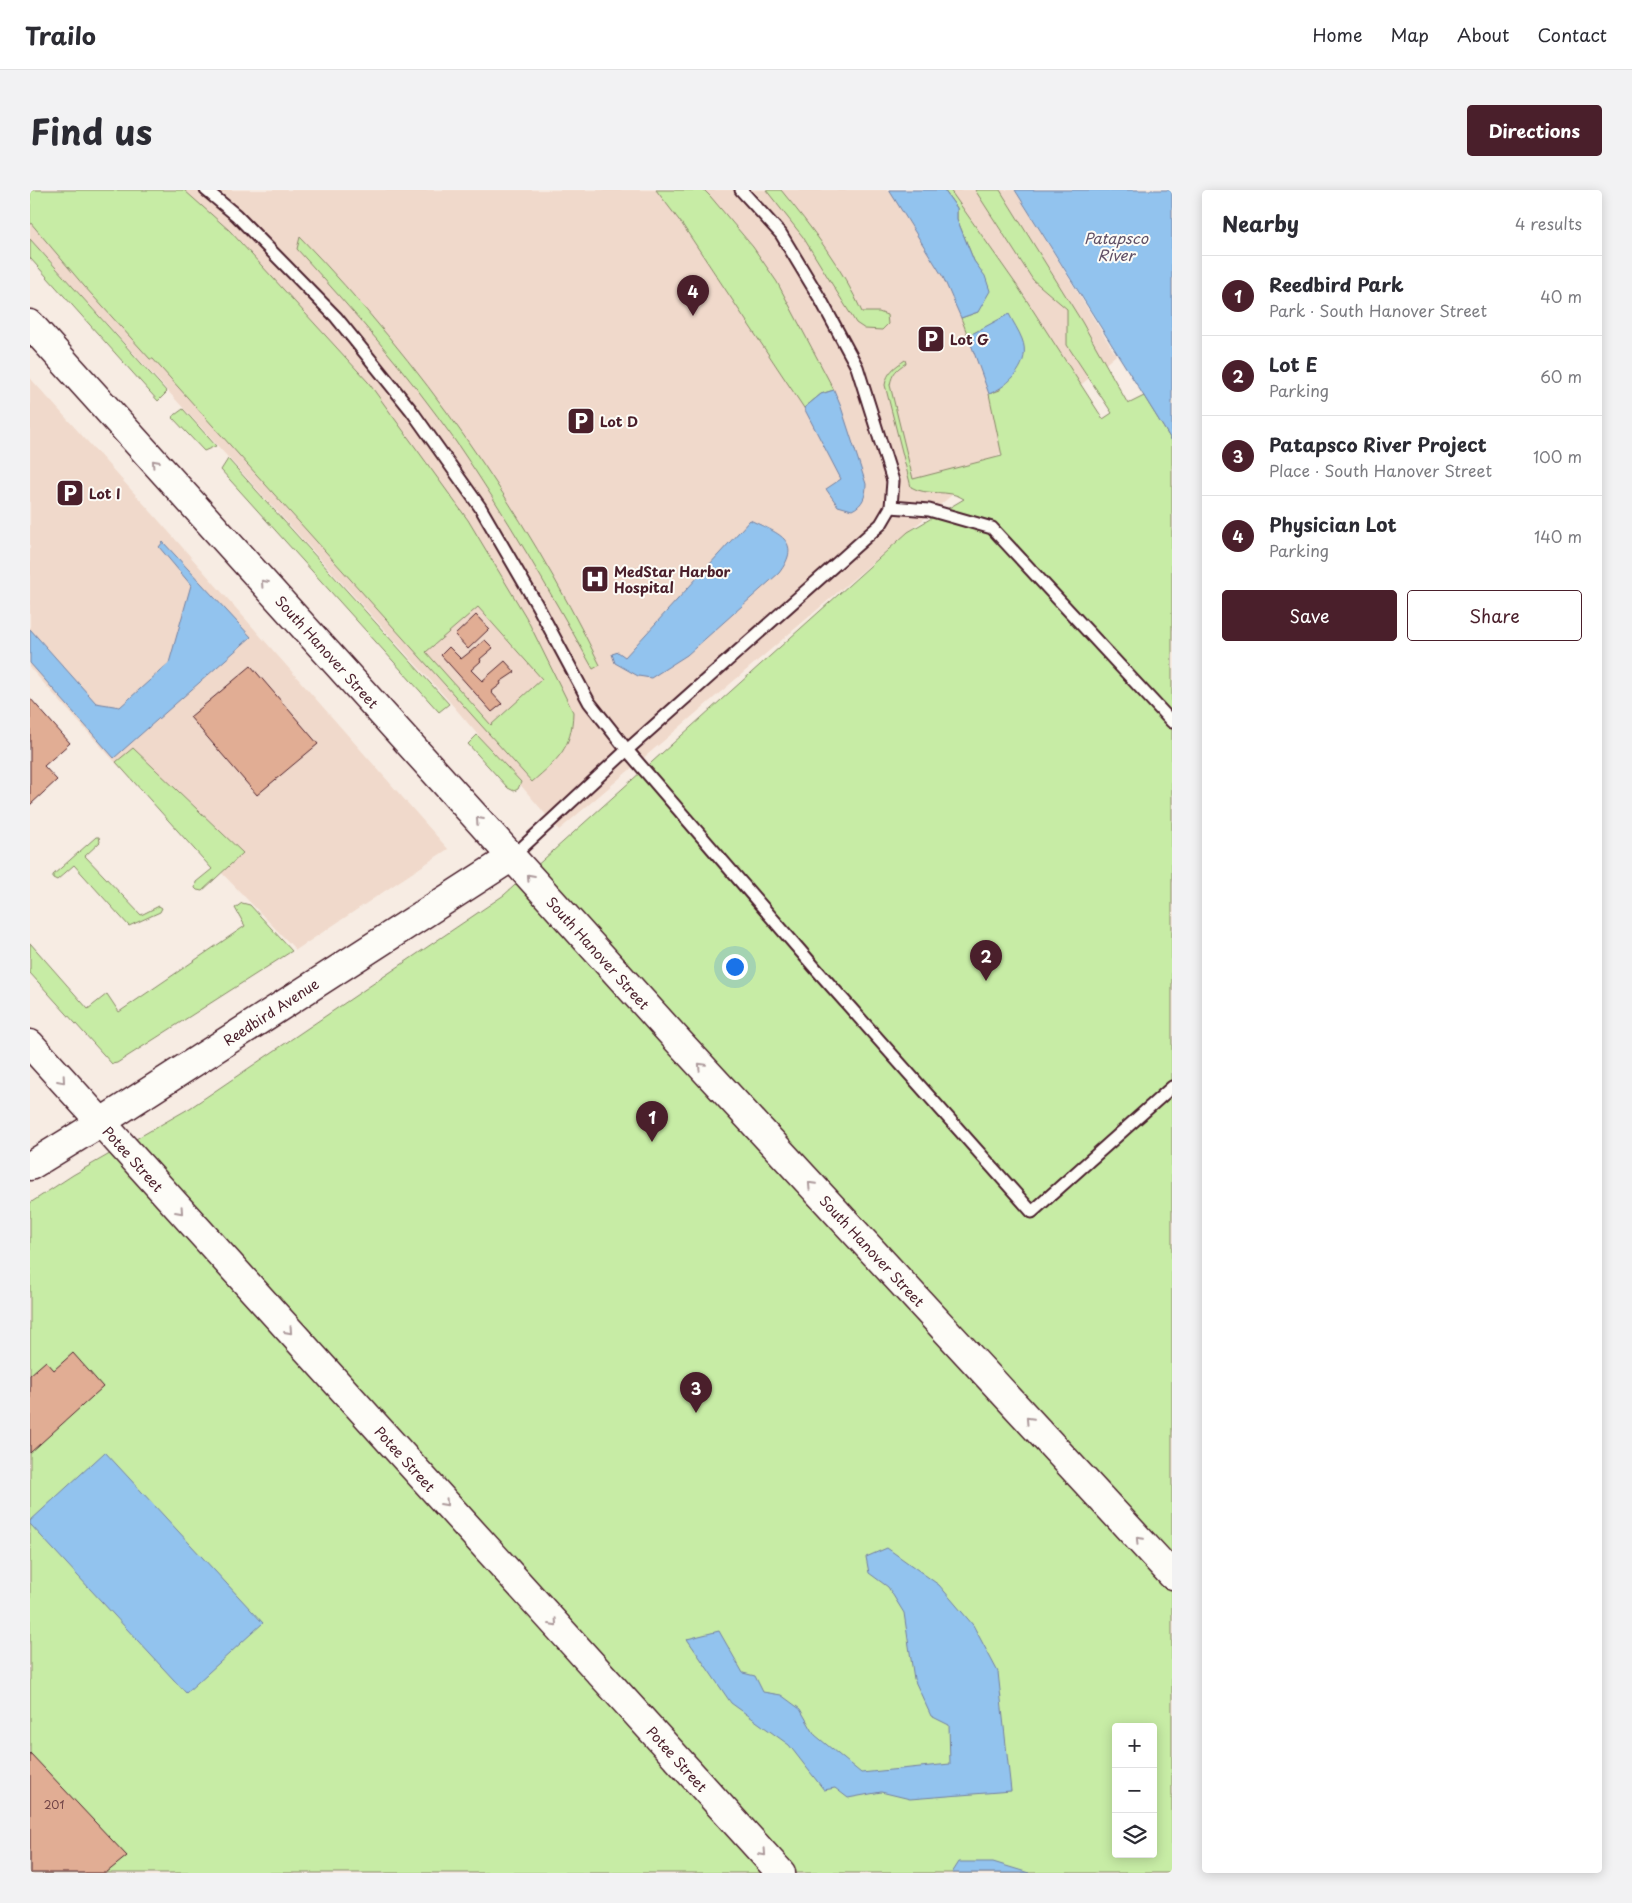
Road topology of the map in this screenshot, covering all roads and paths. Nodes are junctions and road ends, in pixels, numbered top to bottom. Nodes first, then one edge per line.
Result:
1 (206, 190) edge
2 (741, 190) edge
3 (30, 324) edge
4 (891, 507) junction
5 (1172, 722) edge
6 (627, 750) junction
7 (512, 857) junction
8 (30, 1044) edge
9 (1172, 1087) edge
10 (100, 1123) junction
11 (30, 1166) edge
12 (1172, 1575) edge
13 (781, 1873) edge

1 - 6 lane
2 - 4 lane
7 -> 3 main road, South Hanover Street
4 - 5 lane
4 - 6 lane
6 - 7 lane
6 - 9 lane
7 - 10 main road, Reedbird Avenue
12 -> 7 main road, South Hanover Street
8 -> 10 main road, Potee Street
10 - 11 main road, Reedbird Avenue
10 -> 13 main road, Potee Street

